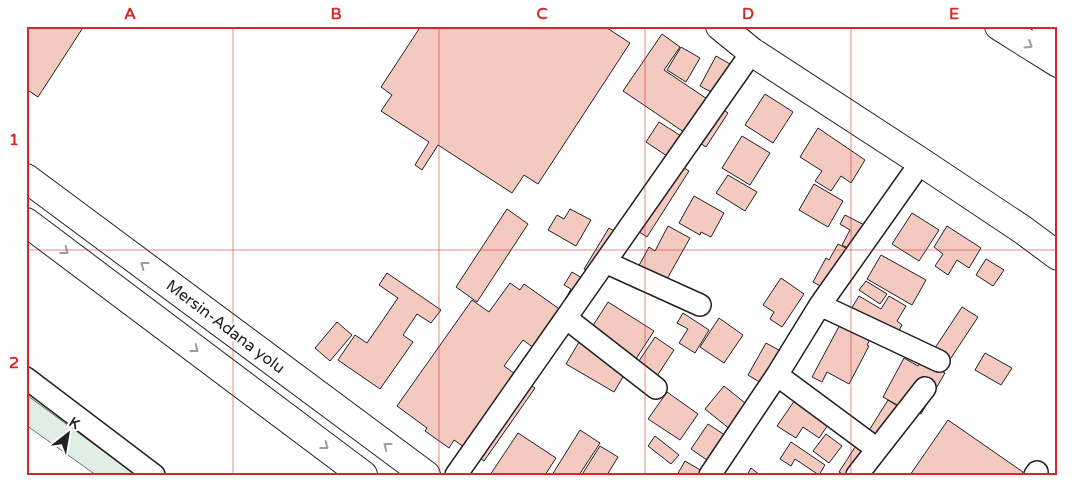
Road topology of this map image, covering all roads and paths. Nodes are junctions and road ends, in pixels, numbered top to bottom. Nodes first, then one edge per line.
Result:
1 (720, 26) edge
2 (999, 26) edge
3 (1046, 26) edge
4 (1058, 33) edge
5 (752, 52) junction
6 (1058, 63) edge
7 (921, 162) junction
8 (26, 178) edge
9 (26, 222) edge
10 (1058, 256) edge
11 (605, 262) junction
12 (700, 304) dead end
13 (820, 305) junction
14 (566, 318) junction
15 (939, 362) dead end
16 (777, 376) junction
17 (26, 378) edge
18 (656, 388) dead end
19 (924, 388) dead end
20 (877, 449) junction
21 (154, 475) edge
22 (363, 475) edge
23 (426, 475) edge
24 (456, 475) edge
25 (710, 475) edge
26 (857, 475) edge

1 - 5 main road
2 -> 6 main road
3 - 4 main road
5 - 7 main road
5 - 11 street
7 - 10 main road
7 - 13 street
23 -> 8 main road, Mersin-Adana yolu
9 -> 22 main road
11 - 12 street
11 - 14 street
13 - 15 street
13 - 16 street
14 - 18 street
14 - 24 street
16 - 20 street
16 - 25 street
17 - 21 street
19 - 20 street
20 - 26 street

